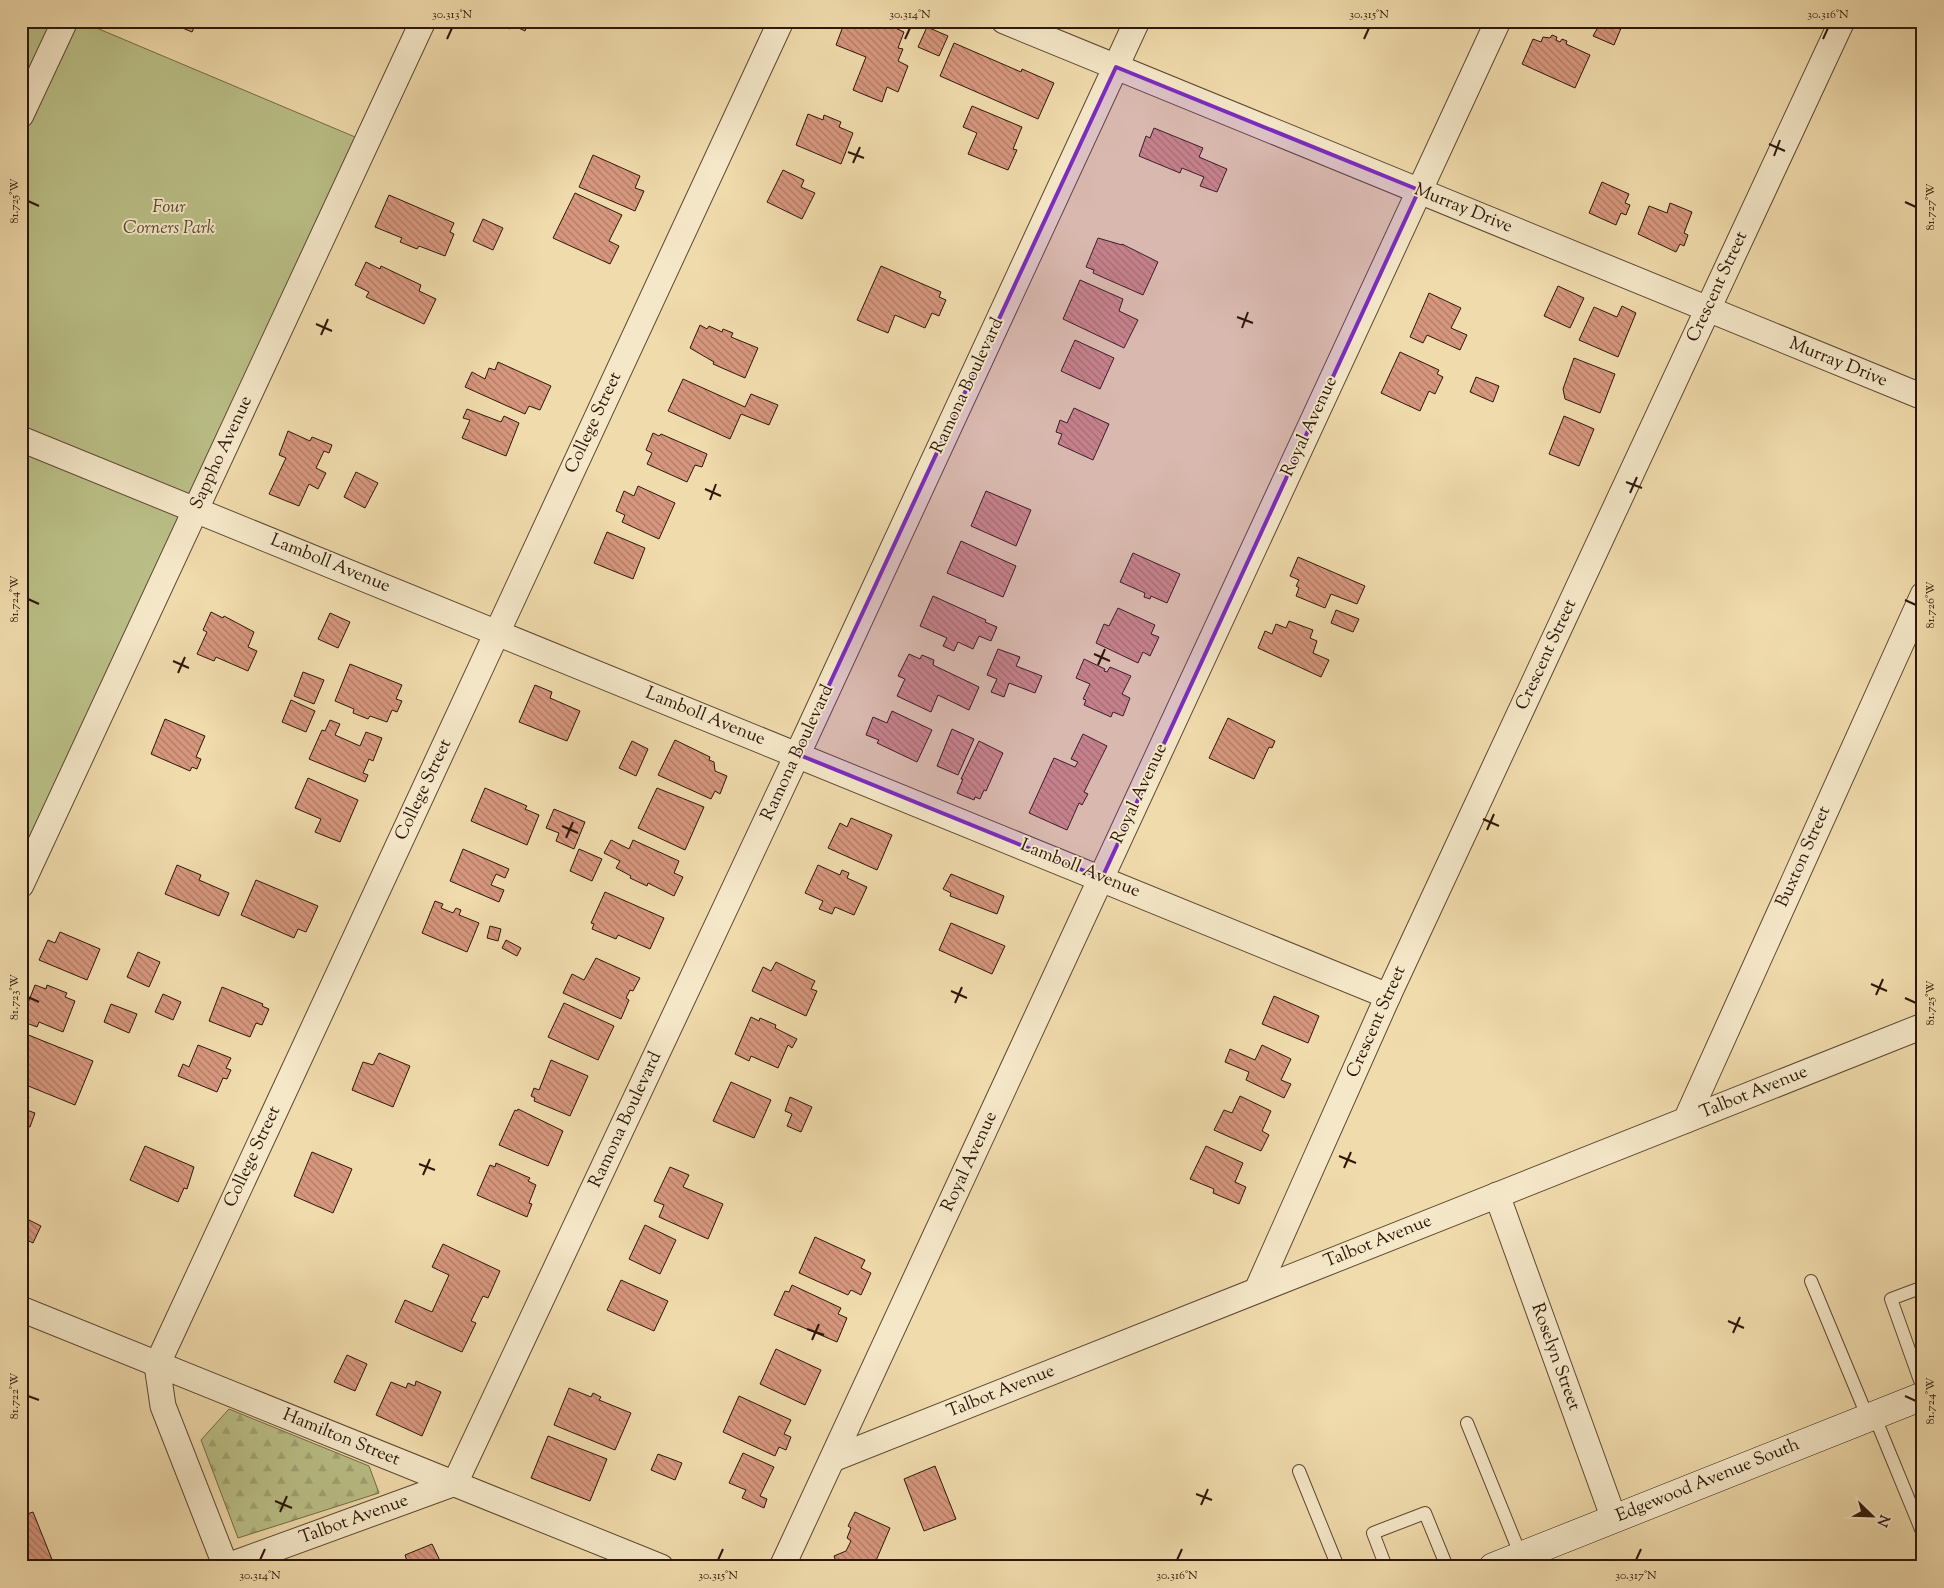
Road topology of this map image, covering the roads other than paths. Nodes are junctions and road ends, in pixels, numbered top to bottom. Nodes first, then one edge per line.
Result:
1 (64, 21) edge
2 (423, 21) edge
3 (781, 21) edge
4 (1004, 21) edge
5 (1137, 21) edge
6 (1498, 21) edge
7 (1842, 21) edge
8 (1116, 67) junction
9 (21, 115) edge
10 (1419, 190) junction
11 (1708, 310) junction
12 (1923, 397) edge
13 (21, 439) edge
14 (195, 510) junction
15 (1923, 595) edge
16 (497, 632) junction
17 (797, 754) junction
18 (1102, 878) junction
19 (21, 885) edge
20 (1388, 996) junction
21 (1923, 1026) edge
22 (1686, 1120) junction
23 (1496, 1196) junction
24 (1811, 1281) dead end
25 (1923, 1287) edge
26 (1257, 1290) junction
27 (21, 1309) edge
28 (157, 1365) junction
29 (1923, 1388) edge
30 (1923, 1396) edge
31 (1871, 1416) junction
32 (1467, 1423) dead end
33 (833, 1459) junction
34 (1300, 1470) dead end
35 (454, 1483) junction
36 (1614, 1519) junction
37 (1923, 1534) edge
38 (1521, 1556) junction
39 (225, 1567) edge
40 (661, 1567) edge
41 (782, 1567) edge
42 (1338, 1567) edge
43 (1386, 1567) edge
44 (1447, 1567) edge
45 (1493, 1567) edge

1 - 9 street
2 - 14 street, Sappho Avenue
3 - 16 street, College Street
4 - 8 street, Murray Drive
5 - 8 street, Ramona Boulevard
6 - 10 street, Royal Avenue
7 - 11 street, Crescent Street
8 - 10 street, Murray Drive
8 - 17 street, Ramona Boulevard
10 - 11 street, Murray Drive
10 - 18 street, Royal Avenue
11 - 12 street, Murray Drive
11 - 20 street, Crescent Street
13 - 14 street, Lamboll Avenue
14 - 16 street, Lamboll Avenue
14 - 19 street, Sappho Avenue
15 - 22 street, Buxton Street
16 - 17 street, Lamboll Avenue
16 - 28 street, College Street
17 - 18 street, Lamboll Avenue
17 - 35 street, Ramona Boulevard
18 - 20 street, Lamboll Avenue
18 - 33 street, Royal Avenue
20 - 26 street, Crescent Street
21 - 22 street, Talbot Avenue
22 - 23 street, Talbot Avenue
23 - 26 street, Talbot Avenue
23 - 36 street, Roselyn Street
24 - 31 lane
25 - 29 lane
26 - 33 street, Talbot Avenue
27 - 28 street, Hamilton Street
28 - 35 street, Hamilton Street
28 - 39 street
30 - 31 main road, Edgewood Avenue South
31 - 36 main road, Edgewood Avenue South
31 - 37 lane
32 - 38 lane
33 - 41 street, Royal Avenue
34 - 42 lane
35 - 39 street, Talbot Avenue
35 - 40 street, Hamilton Street
36 - 38 main road, Edgewood Avenue South
38 - 45 main road, Edgewood Avenue South
43 - 44 lane

